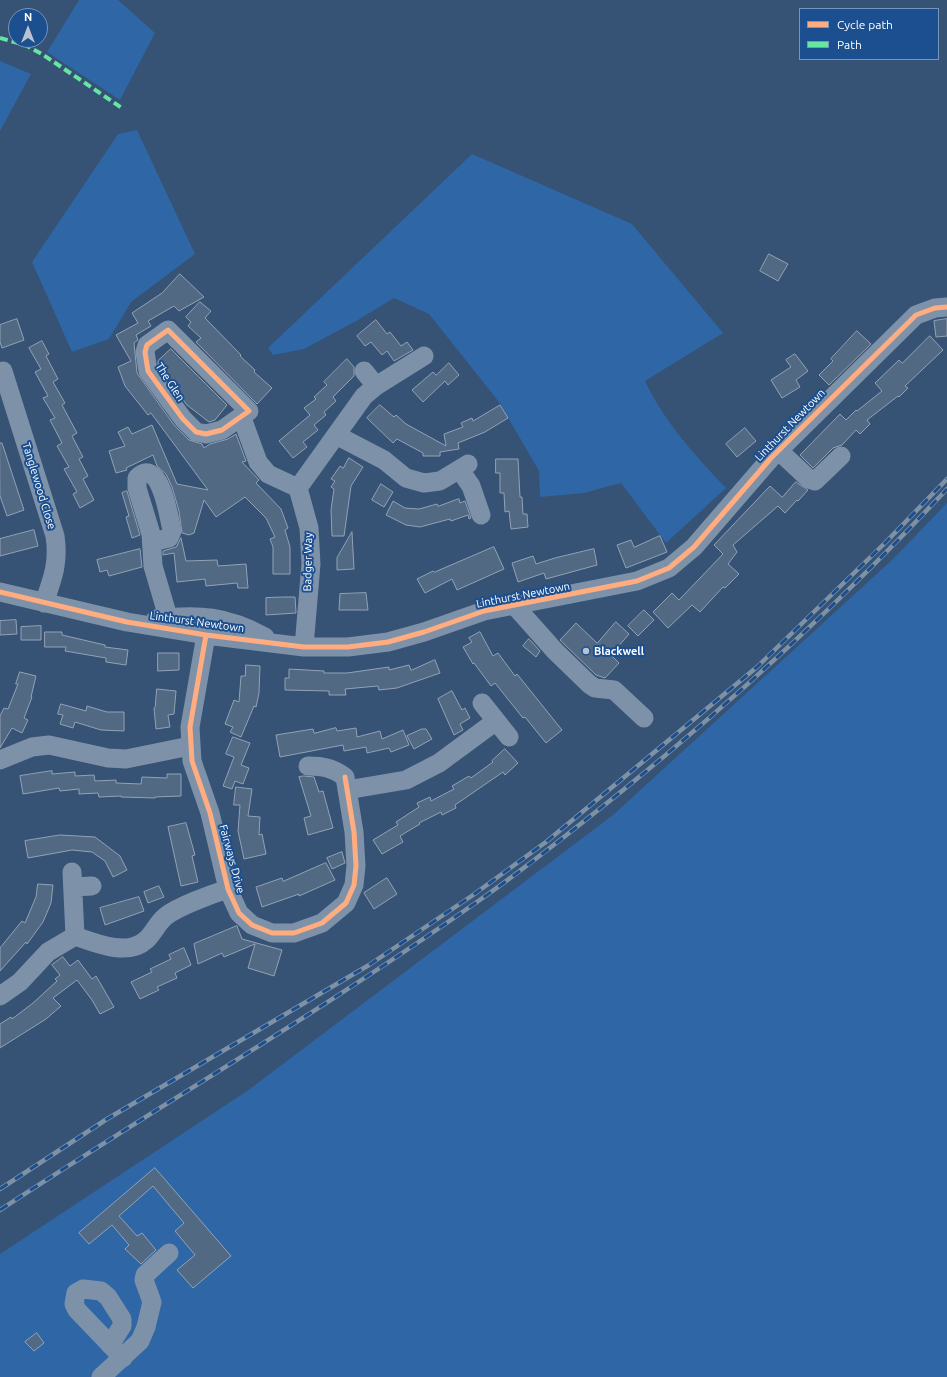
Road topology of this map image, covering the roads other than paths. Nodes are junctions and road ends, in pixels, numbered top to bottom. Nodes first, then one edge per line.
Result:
1 (947, 307) edge
2 (424, 356) dead end
3 (6, 370) edge
4 (364, 371) dead end
5 (382, 382) junction
6 (242, 418) junction
7 (336, 435) junction
8 (778, 450) junction
9 (841, 456) dead end
10 (298, 488) junction
11 (481, 516) dead end
12 (152, 542) dead end
13 (0, 592) edge
14 (44, 603) junction
15 (514, 605) junction
16 (168, 617) junction
17 (127, 622) junction
18 (206, 635) junction
19 (278, 643) junction
20 (304, 647) junction
21 (482, 703) dead end
22 (644, 718) dead end
23 (496, 721) junction
24 (510, 737) dead end
25 (190, 746) junction
26 (0, 760) edge
27 (308, 766) dead end
28 (346, 784) junction
29 (92, 886) dead end
30 (228, 889) junction
31 (75, 936) junction
32 (0, 996) edge
33 (169, 1253) dead end
34 (102, 1377) edge

1 - 8 street, Linthurst Newtown
2 - 5 street
3 - 14 street, Tanglewood Close
4 - 5 street
5 - 7 street
6 - 6 street, The Glen
6 - 10 street, The Glen
7 - 10 street
7 - 11 street
8 - 9 street
8 - 15 street, Linthurst Newtown
10 - 20 street, Badger Way
12 - 16 street
13 - 14 street, Linthurst Newtown
14 - 17 street, Linthurst Newtown
15 - 20 street, Linthurst Newtown
15 - 22 street
16 - 17 street
16 - 19 street
17 - 18 street, Linthurst Newtown
18 - 19 street, Linthurst Newtown
18 - 25 street, Fairways Drive
19 - 20 street, Linthurst Newtown
21 - 23 street
23 - 24 street
23 - 28 street
25 - 26 street
25 - 30 street, Fairways Drive
27 - 28 street
28 - 30 street, Fairways Drive
29 - 31 street
30 - 31 street
31 - 32 street
33 - 34 street

